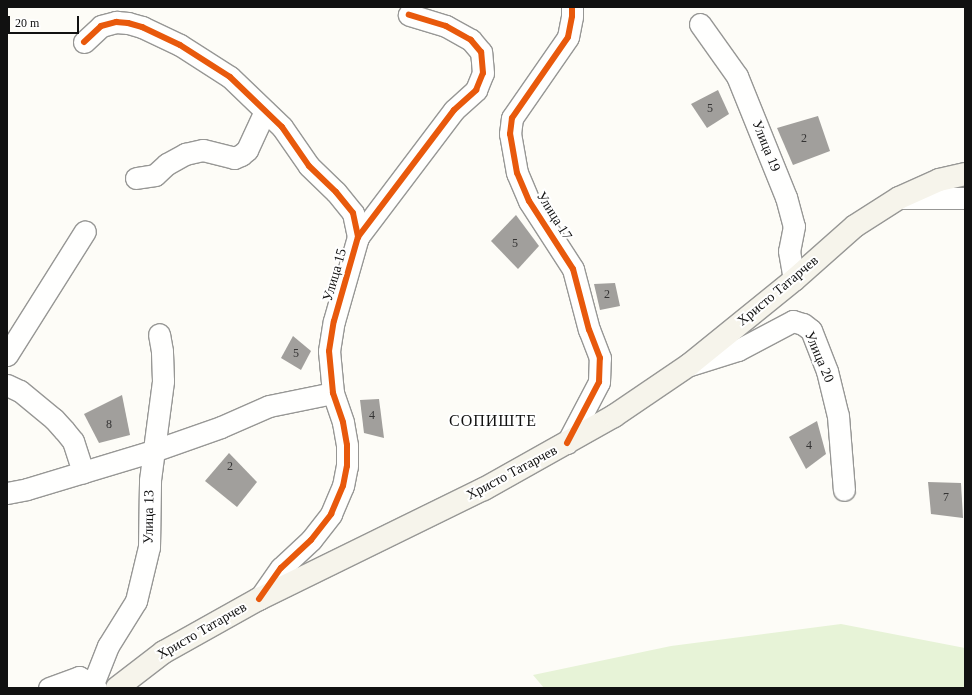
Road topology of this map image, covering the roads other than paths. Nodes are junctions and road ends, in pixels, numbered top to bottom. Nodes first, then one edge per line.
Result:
1 (572, 7) edge
2 (409, 15) dead end
3 (700, 24) dead end
4 (84, 42) dead end
5 (265, 111) junction
6 (965, 174) edge
7 (136, 178) dead end
8 (899, 198) junction
9 (965, 198) edge
10 (85, 231) dead end
11 (358, 237) junction
12 (794, 280) junction
13 (160, 334) dead end
14 (7, 355) edge
15 (690, 365) junction
16 (7, 385) edge
17 (333, 393) junction
18 (567, 443) junction
19 (153, 451) junction
20 (83, 472) junction
21 (844, 490) dead end
22 (7, 493) edge
23 (259, 599) junction
24 (95, 686) edge
25 (49, 688) edge
26 (117, 688) edge

1 - 18 street, Улица 17
2 - 11 street, Улица 15
3 - 12 street, Улица 19
4 - 5 street
5 - 7 street
5 - 11 street
6 - 8 main road, Христо Татарчев
8 - 9 street
8 - 12 main road, Христо Татарчев
10 - 14 street
11 - 17 street, Улица 15
12 - 15 main road, Христо Татарчев
13 - 19 street, Улица 13
15 - 18 main road, Христо Татарчев
15 - 21 street, Улица 20
16 - 20 street
17 - 19 street
17 - 23 street, Улица 15
18 - 23 main road, Христо Татарчев
19 - 20 street
19 - 24 street, Улица 13
20 - 22 street
23 - 26 main road, Христо Татарчев
24 - 25 street

